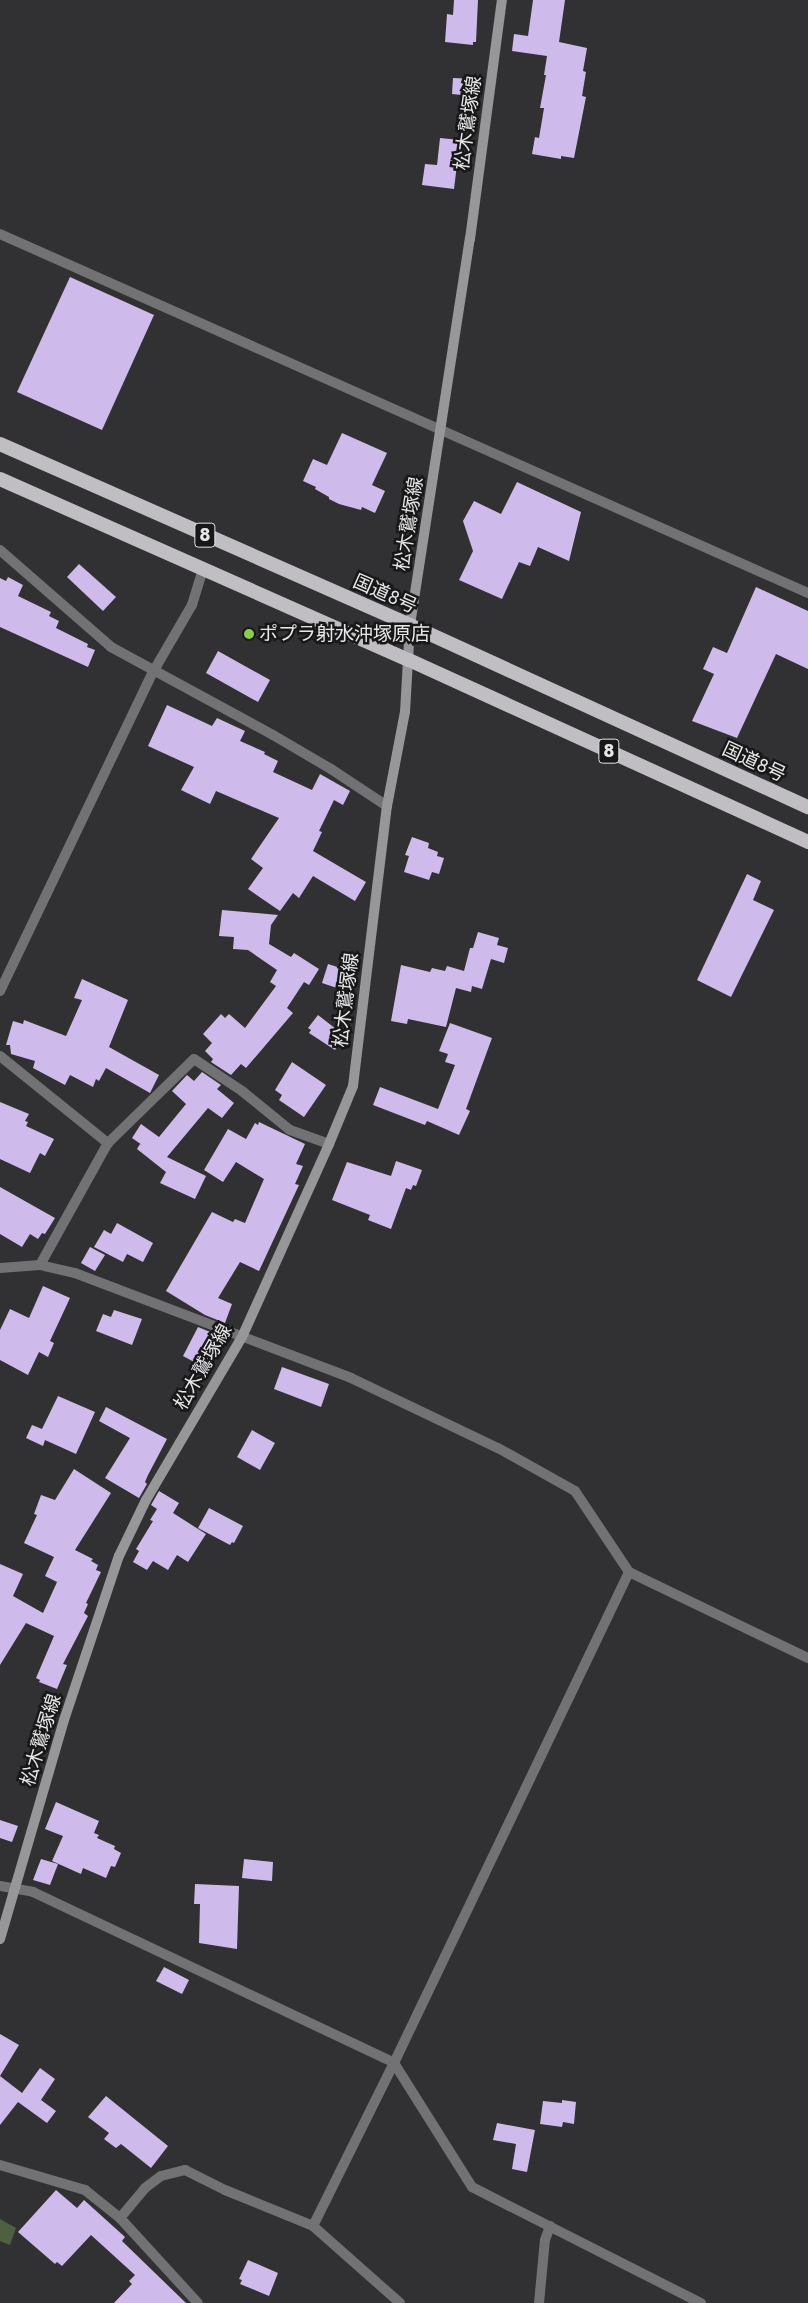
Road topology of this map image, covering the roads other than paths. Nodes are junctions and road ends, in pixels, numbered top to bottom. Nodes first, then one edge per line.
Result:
1 (502, 0) edge
2 (0, 234) edge
3 (442, 430) junction
4 (0, 444) edge
5 (0, 479) edge
6 (0, 550) edge
7 (203, 568) junction
8 (808, 593) edge
9 (410, 625) junction
10 (409, 660) junction
11 (153, 672) junction
12 (387, 806) junction
13 (808, 807) edge
14 (808, 842) edge
15 (0, 991) edge
16 (0, 1056) edge
17 (108, 1143) junction
18 (329, 1144) junction
19 (40, 1266) junction
20 (0, 1268) edge
21 (242, 1337) junction
22 (629, 1572) junction
23 (808, 1658) edge
24 (0, 1886) edge
25 (16, 1888) junction
26 (0, 1939) edge
27 (394, 2063) junction
28 (0, 2165) edge
29 (120, 2218) junction
30 (313, 2226) junction
31 (550, 2226) junction
32 (198, 2303) edge
33 (400, 2303) edge
34 (539, 2303) edge
35 (701, 2303) edge

1 - 3 main road, 松木鷲塚線
2 - 3 street
3 - 8 street
3 - 9 main road, 松木鷲塚線
4 - 9 highway, 国道8号 / 8
5 - 7 highway, 8
6 - 11 street
7 - 10 highway, 8
7 - 11 street
9 - 10 main road, 松木鷲塚線
9 - 13 highway, 国道8号 / 8
10 - 12 main road, 松木鷲塚線
10 - 14 highway, 8
11 - 12 street
11 - 15 street
12 - 18 main road, 松木鷲塚線
16 - 17 street
17 - 18 street
17 - 19 street
18 - 21 main road, 松木鷲塚線
19 - 20 street
19 - 21 street
21 - 22 street
21 - 25 main road, 松木鷲塚線
22 - 23 street
22 - 27 street
24 - 25 street
25 - 26 main road, 松木鷲塚線
25 - 27 street
27 - 30 street
27 - 31 street
28 - 29 street
29 - 30 street
29 - 32 street
30 - 33 street
31 - 34 street
31 - 35 street

